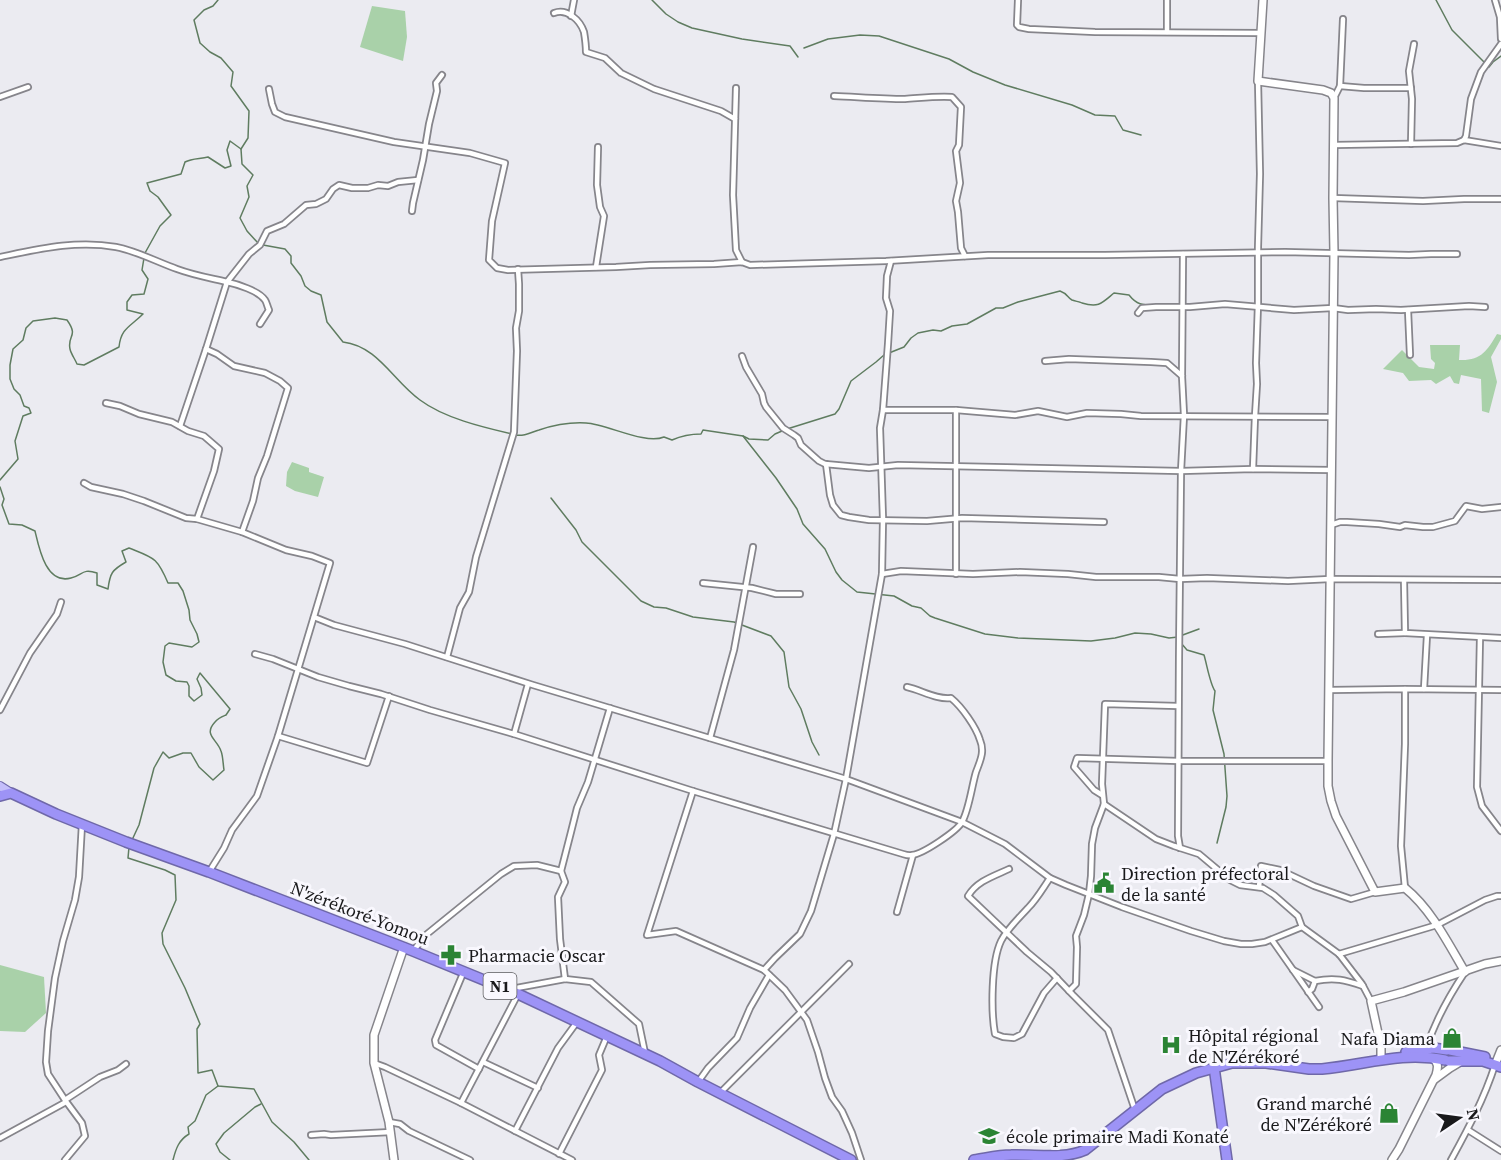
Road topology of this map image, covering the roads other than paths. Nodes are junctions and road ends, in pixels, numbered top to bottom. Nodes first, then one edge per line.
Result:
1 (574, 0) edge
2 (1018, 0) edge
3 (1167, 0) edge
4 (1263, 0) edge
5 (1495, 0) edge
6 (554, 13) dead end
7 (571, 16) junction
8 (1343, 19) dead end
9 (1167, 33) junction
10 (1261, 33) junction
11 (1501, 39) edge
12 (1413, 44) dead end
13 (1501, 45) edge
14 (442, 75) dead end
15 (1258, 81) junction
16 (1340, 86) junction
17 (28, 87) dead end
18 (736, 88) dead end
19 (1411, 88) junction
20 (269, 89) dead end
21 (834, 96) dead end
22 (0, 97) edge
23 (1334, 99) junction
24 (735, 119) junction
25 (1464, 140) junction
26 (1411, 144) junction
27 (1334, 145) junction
28 (425, 146) junction
29 (1501, 146) edge
30 (598, 147) dead end
31 (418, 180) junction
32 (1333, 198) junction
33 (1501, 199) edge
34 (412, 211) dead end
35 (1258, 253) junction
36 (1334, 253) junction
37 (1183, 254) junction
38 (1456, 254) dead end
39 (965, 256) junction
40 (0, 257) edge
41 (891, 261) junction
42 (742, 262) junction
43 (596, 267) junction
44 (518, 270) junction
45 (227, 282) junction
46 (1183, 306) junction
47 (1258, 306) junction
48 (1485, 307) dead end
49 (1333, 308) junction
50 (1408, 310) junction
51 (1138, 313) dead end
52 (260, 324) dead end
53 (206, 349) junction
54 (1410, 355) dead end
55 (742, 356) dead end
56 (1045, 361) dead end
57 (1182, 376) junction
58 (106, 403) dead end
59 (883, 410) junction
60 (956, 410) junction
61 (1184, 416) junction
62 (1255, 416) junction
63 (1331, 417) junction
64 (180, 426) junction
65 (826, 464) junction
66 (956, 465) junction
67 (880, 467) junction
68 (1253, 469) junction
69 (1331, 470) junction
70 (1182, 471) junction
71 (84, 483) dead end
72 (1501, 507) edge
73 (197, 519) junction
74 (883, 519) junction
75 (956, 519) junction
76 (1104, 522) dead end
77 (1331, 525) junction
78 (242, 532) junction
79 (753, 547) dead end
80 (882, 574) junction
81 (956, 574) junction
82 (1180, 579) junction
83 (1330, 579) junction
84 (1404, 579) junction
85 (1501, 580) edge
86 (703, 583) dead end
87 (745, 587) junction
88 (800, 594) dead end
89 (61, 602) dead end
90 (314, 617) junction
91 (1405, 633) junction
92 (1378, 634) dead end
93 (1427, 635) junction
94 (1480, 638) junction
95 (1501, 638) edge
96 (255, 654) dead end
97 (447, 657) junction
98 (298, 670) junction
99 (528, 684) junction
100 (907, 687) dead end
101 (1405, 688) junction
102 (1424, 689) junction
103 (1330, 690) junction
104 (1479, 690) junction
105 (1501, 690) edge
106 (389, 696) junction
107 (1178, 706) junction
108 (610, 708) junction
109 (0, 710) edge
110 (514, 734) junction
111 (278, 736) junction
112 (710, 738) junction
113 (1103, 759) junction
114 (594, 760) junction
115 (1179, 761) junction
116 (1328, 761) junction
117 (846, 779) junction
118 (0, 786) edge
119 (693, 791) junction
120 (11, 793) junction
121 (1102, 795) junction
122 (0, 796) edge
123 (1104, 804) junction
124 (962, 822) junction
125 (82, 824) junction
126 (1501, 831) edge
127 (834, 834) junction
128 (1180, 848) junction
129 (913, 855) junction
130 (1009, 869) dead end
131 (561, 871) junction
132 (209, 872) junction
133 (1050, 878) junction
134 (1259, 887) junction
135 (1405, 888) junction
136 (1375, 892) junction
137 (1089, 894) junction
138 (1501, 896) edge
139 (897, 912) dead end
140 (1437, 925) junction
141 (1302, 927) junction
142 (1007, 932) junction
143 (1272, 940) junction
144 (409, 949) junction
145 (1340, 954) junction
146 (1501, 961) edge
147 (849, 964) dead end
148 (764, 970) junction
149 (1293, 970) junction
150 (464, 971) junction
151 (1465, 972) junction
152 (769, 975) junction
153 (1057, 978) junction
154 (565, 979) junction
155 (1315, 981) junction
156 (1363, 986) junction
157 (508, 990) junction
158 (1069, 991) junction
159 (1308, 992) junction
160 (518, 993) junction
161 (1371, 1002) junction
162 (1319, 1007) dead end
163 (801, 1013) junction
164 (578, 1021) junction
165 (607, 1036) junction
166 (1449, 1050) junction
167 (1501, 1050) edge
168 (1428, 1053) junction
169 (645, 1054) junction
170 (1381, 1059) junction
171 (1447, 1060) junction
172 (1465, 1060) junction
173 (483, 1062) junction
174 (374, 1063) junction
175 (126, 1064) dead end
176 (1499, 1064) edge
177 (479, 1068) junction
178 (1214, 1068) junction
179 (1433, 1081) junction
180 (698, 1082) junction
181 (538, 1088) junction
182 (720, 1093) junction
183 (65, 1101) junction
184 (461, 1103) junction
185 (1135, 1110) junction
186 (389, 1122) junction
187 (1468, 1130) junction
188 (514, 1131) junction
189 (391, 1132) junction
190 (311, 1135) dead end
191 (0, 1137) edge
192 (1501, 1151) edge
193 (559, 1154) junction
194 (836, 1157) edge
195 (995, 1158) edge
196 (1063, 1158) edge
197 (1396, 1159) edge
198 (65, 1160) edge
199 (394, 1160) edge
200 (470, 1160) edge
201 (572, 1160) edge
202 (851, 1160) edge
203 (861, 1160) edge
204 (974, 1160) edge
205 (1227, 1160) edge
206 (1451, 1160) edge

1 - 7 street
2 - 9 street
3 - 9 street
4 - 10 street
5 - 11 street
6 - 7 street
7 - 24 street
8 - 16 street
9 - 10 street
10 - 15 street
12 - 19 street
13 - 25 street
14 - 28 street
15 - 23 street
15 - 35 street
16 - 19 street
16 - 23 street
17 - 22 street
18 - 24 street
19 - 26 street
20 - 28 street
21 - 39 street
23 - 27 street
24 - 42 street
25 - 26 street
25 - 29 street
26 - 27 street
27 - 32 street
28 - 31 street
28 - 44 street
30 - 43 street
31 - 34 street
31 - 45 street
32 - 33 street
32 - 36 street
35 - 36 street
35 - 37 street
35 - 47 street
36 - 38 street
36 - 49 street
37 - 39 street
37 - 46 street
39 - 41 street
40 - 45 street
41 - 42 street
41 - 59 street
42 - 43 street
43 - 44 street
44 - 97 street
45 - 52 street
45 - 53 street
46 - 47 street
46 - 51 street
46 - 57 street
47 - 49 street
47 - 62 street
48 - 50 street
49 - 50 street
49 - 63 street
50 - 54 street
53 - 64 street
53 - 78 street
55 - 65 street
56 - 57 street
57 - 61 street
58 - 64 street
59 - 60 street
59 - 67 street
60 - 61 street
60 - 66 street
61 - 62 street
61 - 70 street
62 - 63 street
62 - 68 street
63 - 69 street
64 - 73 street
65 - 67 street
65 - 74 street
66 - 67 street
66 - 70 street
66 - 75 street
67 - 74 street
68 - 69 street
68 - 70 street
69 - 77 street
70 - 82 street
71 - 73 street
72 - 77 street
73 - 78 street
74 - 75 street
74 - 80 street
75 - 76 street
75 - 81 street
77 - 83 street
78 - 90 street
79 - 87 street
80 - 81 street
80 - 117 street
81 - 82 street
82 - 83 street
82 - 107 street
83 - 84 street
83 - 103 street
84 - 85 street
84 - 91 street
86 - 87 street
87 - 88 street
87 - 112 street
89 - 109 street
90 - 97 street
90 - 98 street
91 - 92 street
91 - 93 street
93 - 94 street
93 - 102 street
94 - 95 street
94 - 104 street
96 - 98 street
97 - 99 street
98 - 106 street
98 - 111 street
99 - 108 street
99 - 110 street
100 - 124 street
101 - 102 street
101 - 103 street
101 - 135 street
102 - 104 street
103 - 116 street
104 - 105 street
104 - 126 street
106 - 110 street
106 - 111 street
107 - 113 street
107 - 115 street
108 - 112 street
108 - 114 street
110 - 114 street
111 - 132 street
112 - 117 street
113 - 115 street
113 - 121 street
113 - 121 street
114 - 119 street
114 - 131 street
115 - 116 street
115 - 128 street
116 - 136 street
117 - 124 street
117 - 127 street
118 - 120 main road, N1
119 - 127 street
119 - 148 street
120 - 122 highway
120 - 125 highway, N'zérékoré-Yomou / N1
121 - 123 street
123 - 128 street
123 - 137 street
124 - 129 street
124 - 133 street
125 - 132 highway, N'zérékoré-Yomou / N1
125 - 183 street
127 - 129 street
127 - 148 street
128 - 134 street
129 - 139 street
130 - 142 street
131 - 144 street
131 - 154 street
132 - 144 highway, N'zérékoré-Yomou / N1
133 - 137 street
133 - 142 street
134 - 136 street
134 - 141 street
135 - 136 street
135 - 140 street
137 - 143 street
137 - 158 street
138 - 140 street
140 - 145 street
140 - 151 street
141 - 143 street
141 - 145 street
142 - 153 street
142 - 153 street
143 - 149 street
144 - 150 highway, N'zérékoré-Yomou / N1
144 - 174 street
145 - 156 street
146 - 151 street
147 - 163 street
148 - 152 street
149 - 155 street
149 - 159 street
150 - 157 highway, N'zérékoré-Yomou / N1
150 - 177 street
151 - 161 street
151 - 168 street
152 - 163 street
152 - 180 street
153 - 158 street
154 - 157 street
154 - 169 street
155 - 156 street
155 - 159 street
156 - 161 street
157 - 160 highway, N'zérékoré-Yomou / N1
158 - 185 street
159 - 162 street
160 - 164 highway, N'zérékoré-Yomou / N1
160 - 173 street
161 - 170 street
163 - 182 street
163 - 203 street
164 - 165 highway, N'zérékoré-Yomou / N1
164 - 181 street
165 - 169 highway, N'zérékoré-Yomou / N1
165 - 193 street
166 - 168 highway
166 - 171 highway
166 - 176 highway
167 - 176 street
168 - 170 highway
168 - 171 highway
168 - 179 street
169 - 180 highway, N'zérékoré-Yomou / N1
170 - 178 highway
171 - 172 highway
172 - 176 highway
172 - 179 street
173 - 177 street
173 - 181 street
174 - 184 street
174 - 186 street
175 - 183 street
176 - 187 street
177 - 184 street
178 - 185 highway
178 - 205 highway
179 - 197 street
180 - 182 highway, N'zérékoré-Yomou / N1
181 - 188 street
182 - 194 highway, N'zérékoré-Yomou / N1
183 - 191 street
183 - 198 street
184 - 188 street
185 - 196 highway
186 - 189 street
186 - 200 street
187 - 192 street
187 - 206 street
188 - 193 street
189 - 190 street
189 - 199 street
193 - 201 street
194 - 202 highway, N'zérékoré-Yomou / N1
195 - 196 highway
195 - 204 highway

